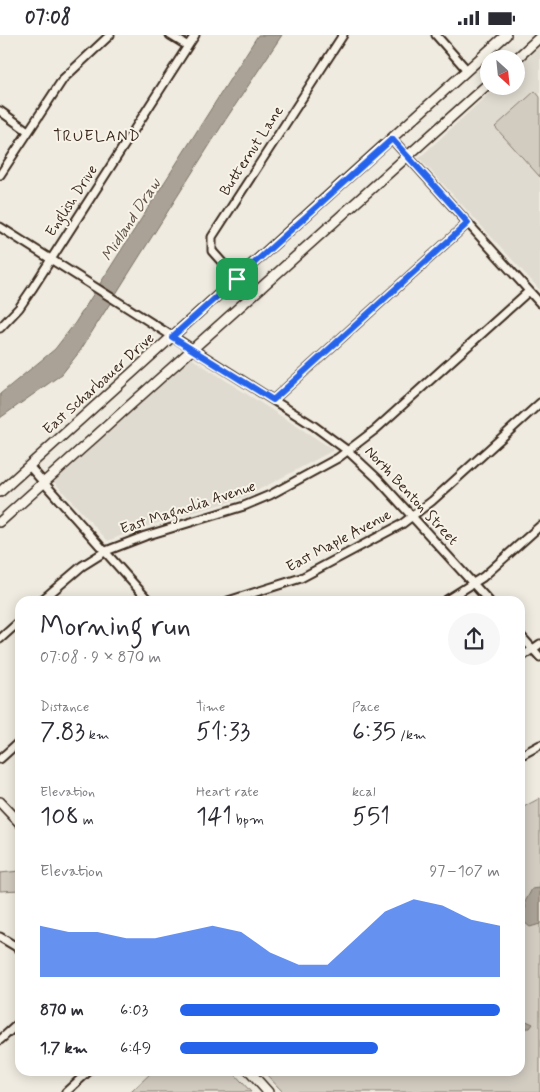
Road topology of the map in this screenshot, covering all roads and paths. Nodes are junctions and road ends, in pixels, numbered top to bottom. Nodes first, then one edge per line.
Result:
1 (110, 35) edge
2 (170, 35) edge
3 (195, 35) edge
4 (343, 35) edge
5 (436, 35) edge
6 (506, 35) edge
7 (540, 37) edge
8 (188, 46) junction
9 (525, 51) edge
10 (467, 70) junction
11 (480, 91) edge
12 (0, 111) edge
13 (28, 131) junction
14 (392, 139) junction
15 (408, 157) junction
16 (0, 175) edge
17 (468, 223) junction
18 (0, 227) edge
19 (52, 260) junction
20 (237, 279) junction
21 (529, 291) junction
22 (540, 303) edge
23 (0, 328) edge
24 (172, 337) junction
25 (193, 349) junction
26 (273, 400) junction
27 (540, 403) edge
28 (348, 451) junction
29 (29, 466) junction
30 (44, 483) junction
31 (0, 492) edge
32 (412, 517) junction
33 (0, 522) edge
34 (540, 526) edge
35 (106, 551) junction
36 (474, 584) junction
37 (48, 596) edge
38 (146, 596) edge
39 (244, 596) edge
40 (454, 596) edge
41 (485, 596) edge
42 (15, 626) edge
43 (0, 639) edge
44 (525, 640) edge
45 (540, 644) edge
46 (533, 649) junction
47 (525, 655) edge
48 (540, 657) edge
49 (540, 745) edge
50 (15, 746) edge
51 (525, 753) edge
52 (0, 759) edge
53 (0, 802) edge
54 (15, 818) edge
55 (0, 937) edge
56 (15, 946) edge
57 (15, 1026) edge
58 (0, 1040) edge
59 (84, 1076) edge
60 (254, 1076) edge
61 (66, 1092) edge
62 (268, 1092) edge

1 - 13 street
2 - 8 street
3 - 8 street, English Drive
4 - 20 street, Butternut Lane
5 - 10 street
6 - 10 main road, East Scharbauer Drive
7 - 9 main road
8 - 19 street, English Drive
10 - 14 main road, East Scharbauer Drive
11 - 15 main road
12 - 13 street
13 - 16 street
14 - 15 street
14 - 20 main road, East Scharbauer Drive
15 - 17 street
15 - 25 main road
17 - 21 street
17 - 26 street
18 - 19 street, North Benton Street
19 - 23 street, English Drive
19 - 24 street, North Benton Street
20 - 24 main road, East Scharbauer Drive
21 - 22 street
21 - 28 street, East Magnolia Avenue
24 - 25 street, North Benton Street
24 - 29 main road, East Scharbauer Drive
25 - 26 street, North Benton Street
25 - 30 main road
26 - 28 street, North Benton Street
27 - 32 street, East Maple Avenue
28 - 32 street, North Benton Street
28 - 35 street, East Magnolia Avenue
29 - 30 street
29 - 31 main road, East Scharbauer Drive
30 - 33 main road
30 - 35 street
32 - 36 street, North Benton Street
32 - 39 street, East Maple Avenue
34 - 36 street
35 - 37 street, East Magnolia Avenue
35 - 38 street
36 - 40 street
36 - 41 street, North Benton Street
42 - 43 street
44 - 46 street
45 - 46 street
46 - 47 street
46 - 48 street
49 - 51 street
50 - 52 street
53 - 54 main road
55 - 56 street
57 - 58 street
59 - 61 street
60 - 62 main road

